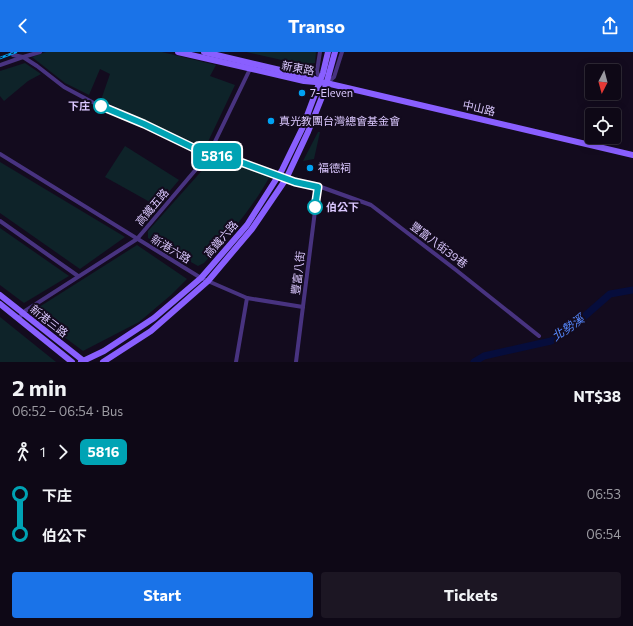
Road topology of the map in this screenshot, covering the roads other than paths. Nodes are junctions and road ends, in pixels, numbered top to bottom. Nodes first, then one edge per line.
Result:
1 (12, 52) edge
2 (20, 52) edge
3 (40, 52) edge
4 (178, 52) edge
5 (204, 52) edge
6 (320, 52) edge
7 (328, 52) edge
8 (335, 52) edge
9 (342, 52) edge
10 (22, 56) junction
11 (0, 65) edge
12 (251, 66) junction
13 (324, 83) junction
14 (0, 154) edge
15 (209, 154) junction
16 (633, 156) edge
17 (278, 176) junction
18 (286, 179) junction
19 (318, 187) junction
20 (0, 221) edge
21 (137, 239) junction
22 (78, 276) junction
23 (201, 278) junction
24 (208, 281) junction
25 (0, 295) edge
26 (247, 298) junction
27 (0, 304) edge
28 (303, 307) junction
29 (23, 313) junction
30 (18, 319) junction
31 (539, 336) dead end
32 (72, 362) edge
33 (83, 362) edge
34 (103, 362) edge
35 (236, 362) edge
36 (296, 362) edge

1 - 10 street
2 - 10 street
3 - 10 street
4 - 12 street, 新東路
5 - 12 street, 新東路
6 - 13 street
7 - 13 street
8 - 13 street
9 - 13 street
10 - 11 street
10 - 15 street, 豐富八街39巷
12 - 13 street, 新東路
12 - 15 street, 高鐵五路
13 - 16 street, 中山路
13 - 17 street, 高鐵六路
13 - 18 street, 高鐵六路
14 - 21 street, 新港六路
15 - 17 street, 豐富八街39巷
15 - 21 street, 高鐵五路
17 - 18 street, 豐富八街39巷
17 - 23 street, 高鐵六路
18 - 19 street, 豐富八街39巷
18 - 24 street, 高鐵六路
19 - 28 street, 豐富八街
19 - 31 street, 豐富八街39巷
20 - 22 street
21 - 22 street, 高鐵五路
21 - 23 street, 新港六路
22 - 29 street, 高鐵五路
23 - 24 street, 新港六路
23 - 33 street, 高鐵六路
24 - 26 street, 新港六路
24 - 34 street, 高鐵六路
25 - 29 street, 新港三路
26 - 28 street, 新港六路
26 - 35 street
27 - 30 street, 新港三路
28 - 36 street, 豐富八街
29 - 30 street, 高鐵五路
29 - 33 street, 新港三路
30 - 32 street, 新港三路

